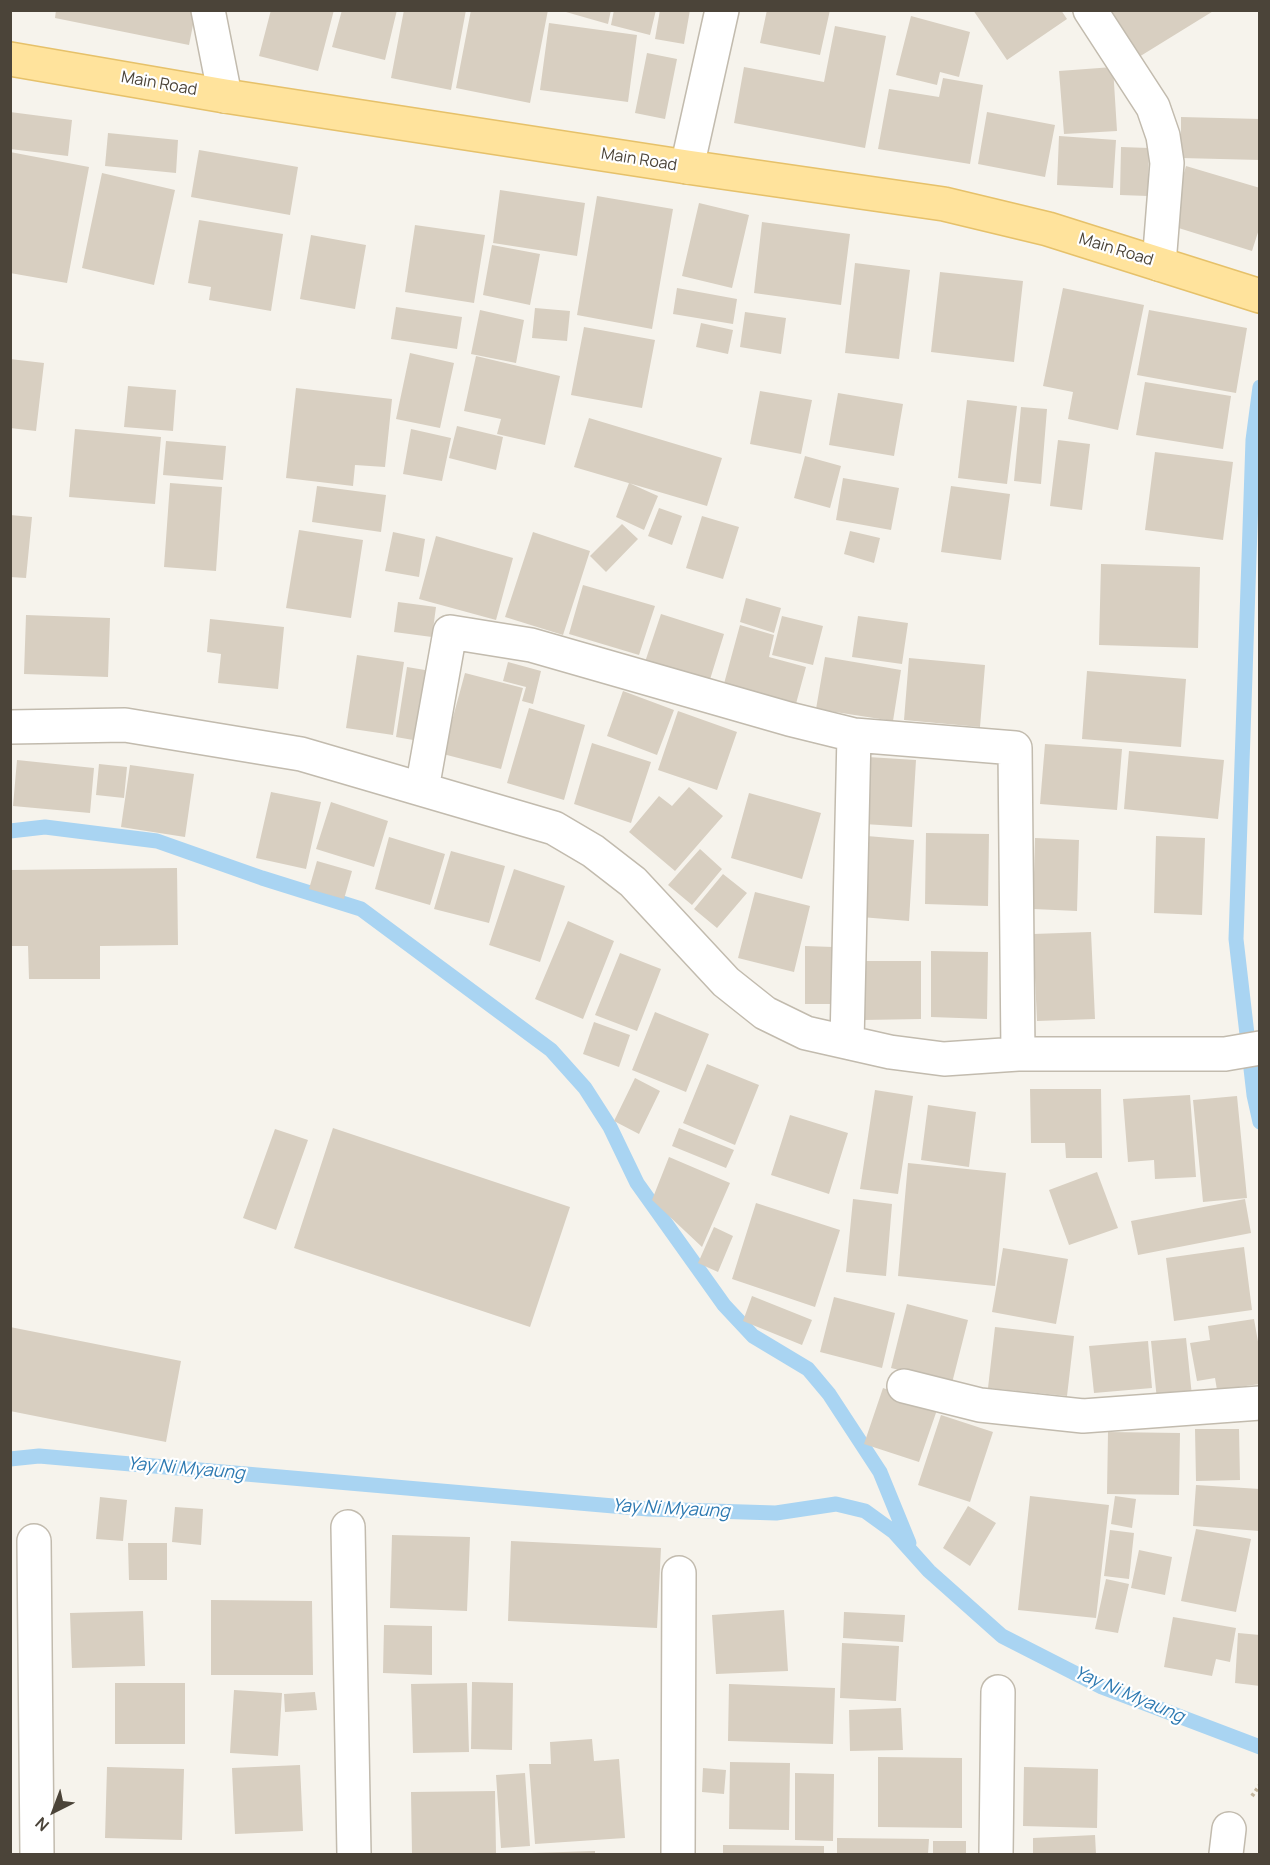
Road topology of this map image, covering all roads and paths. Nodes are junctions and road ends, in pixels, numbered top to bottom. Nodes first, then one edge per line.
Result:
1 (208, 10) edge
2 (722, 10) edge
3 (1090, 10) edge
4 (10, 59) edge
5 (225, 96) junction
6 (687, 167) junction
7 (1159, 264) junction
8 (1260, 296) edge
9 (10, 726) edge
10 (854, 735) junction
11 (422, 789) junction
12 (847, 1042) junction
13 (1259, 1048) edge
14 (1018, 1054) junction
15 (904, 1386) dead end
16 (1260, 1402) edge
17 (348, 1527) dead end
18 (34, 1541) dead end
19 (679, 1573) dead end
20 (998, 1692) dead end
21 (37, 1854) edge
22 (354, 1854) edge
23 (678, 1854) edge
24 (996, 1854) edge

1 - 5 street
2 - 6 street
3 - 7 street
4 - 5 main road, Main Road
5 - 6 main road, Main Road
6 - 7 main road, Main Road
7 - 8 main road, Main Road
9 - 11 street
10 - 11 street
10 - 12 street
10 - 14 street
11 - 12 street
12 - 14 street
13 - 14 street
15 - 16 street
17 - 22 street
18 - 21 street
19 - 23 street
20 - 24 street

